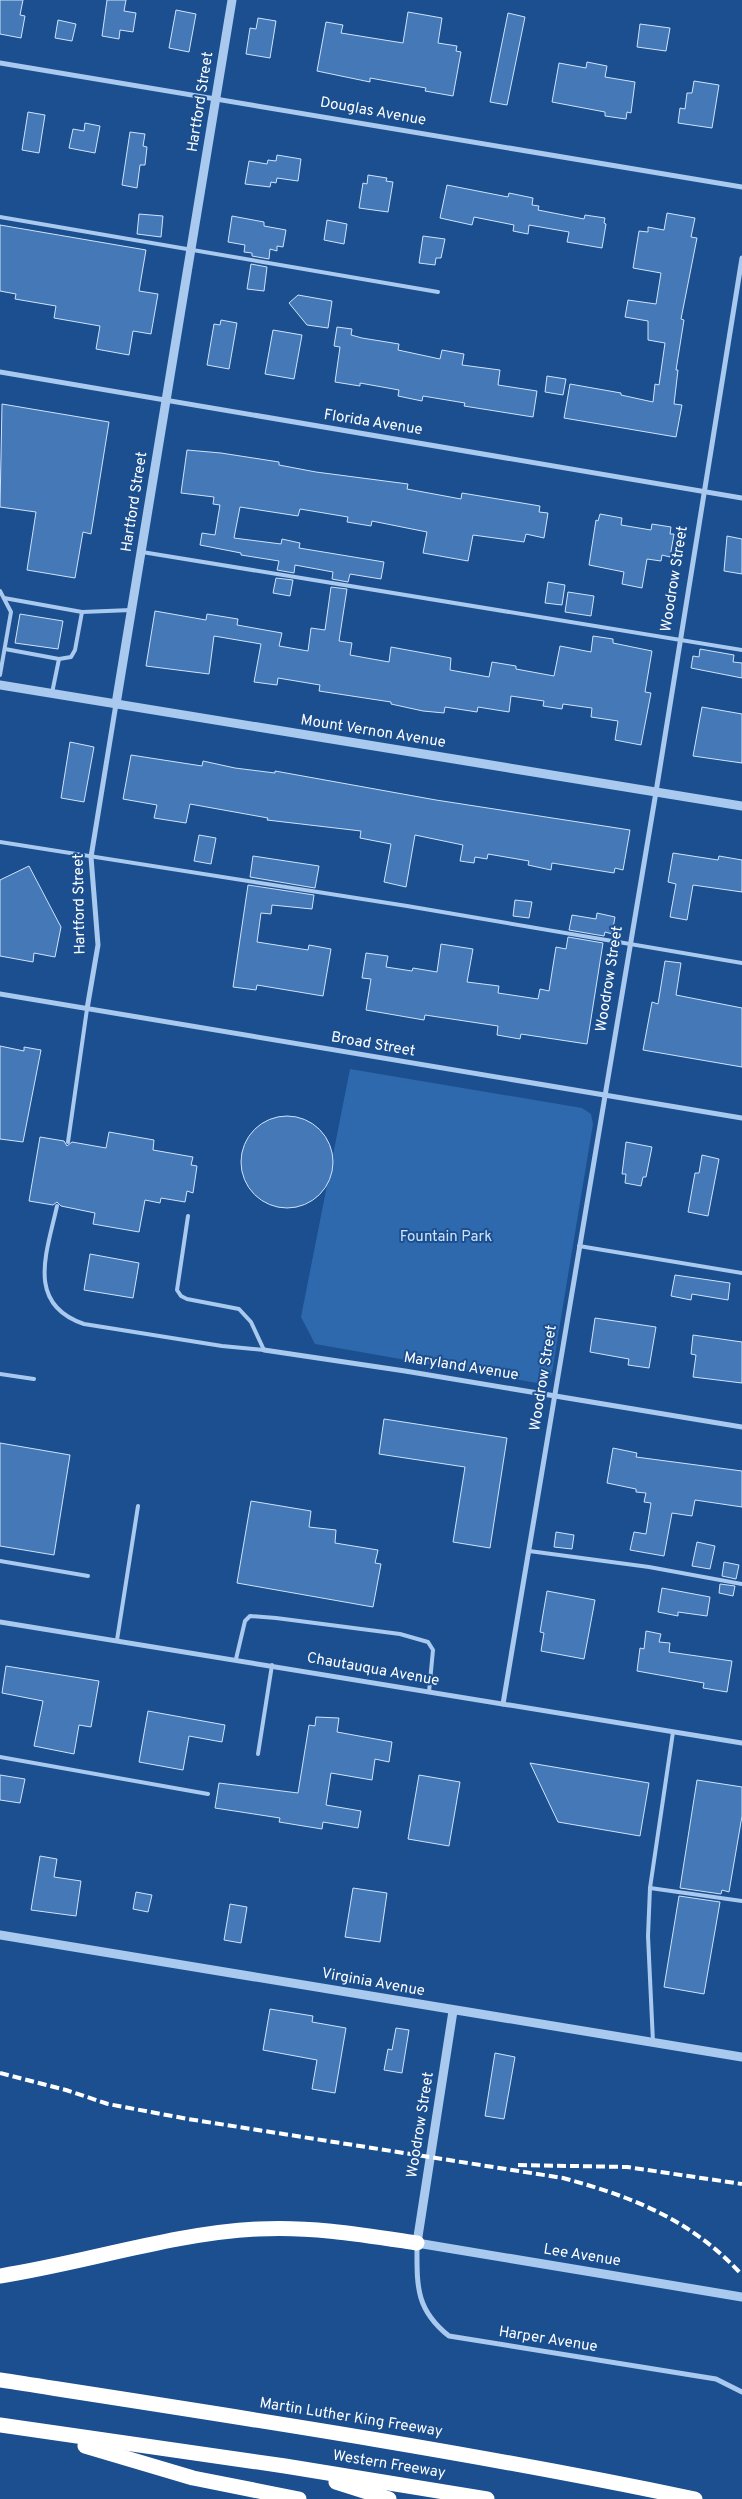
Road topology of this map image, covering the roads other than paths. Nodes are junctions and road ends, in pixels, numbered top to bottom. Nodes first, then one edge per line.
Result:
1 (232, 0) edge
2 (0, 63) edge
3 (216, 99) junction
4 (742, 187) edge
5 (0, 218) edge
6 (191, 249) junction
7 (742, 258) edge
8 (438, 292) dead end
9 (0, 372) edge
10 (166, 401) junction
11 (703, 490) junction
12 (742, 498) edge
13 (141, 551) junction
14 (0, 591) edge
15 (4, 598) junction
16 (131, 610) junction
17 (82, 612) junction
18 (679, 640) junction
19 (5, 649) junction
20 (742, 650) edge
21 (59, 659) junction
22 (0, 675) edge
23 (0, 685) edge
24 (52, 693) junction
25 (116, 704) junction
26 (656, 792) junction
27 (742, 806) edge
28 (0, 842) edge
29 (91, 857) junction
30 (630, 945) junction
31 (742, 963) edge
32 (0, 994) edge
33 (87, 1009) junction
34 (604, 1096) junction
35 (742, 1118) edge
36 (68, 1142) dead end
37 (57, 1206) dead end
38 (188, 1216) dead end
39 (580, 1246) junction
40 (742, 1273) edge
41 (264, 1350) junction
42 (0, 1374) edge
43 (34, 1379) dead end
44 (555, 1396) junction
45 (742, 1427) edge
46 (138, 1506) dead end
47 (529, 1551) junction
48 (0, 1561) edge
49 (88, 1576) dead end
50 (742, 1584) edge
51 (0, 1622) edge
52 (117, 1640) junction
53 (236, 1659) junction
54 (272, 1665) junction
55 (429, 1692) junction
56 (503, 1704) junction
57 (673, 1732) junction
58 (742, 1743) edge
59 (258, 1754) dead end
60 (0, 1757) edge
61 (208, 1794) dead end
62 (650, 1888) junction
63 (742, 1901) edge
64 (0, 1935) edge
65 (452, 2011) junction
66 (652, 2042) junction
67 (742, 2057) edge
68 (417, 2243) junction
69 (0, 2276) edge
70 (742, 2297) edge
71 (0, 2380) edge
72 (742, 2392) edge
73 (0, 2425) edge
74 (38, 2432) junction
75 (285, 2466) junction
76 (299, 2499) edge
77 (388, 2499) edge
78 (487, 2499) edge
79 (695, 2499) edge

1 - 3 street, Hartford Street
2 - 3 street, Douglas Avenue
3 - 4 street, Douglas Avenue
3 - 6 street, Hartford Street
5 - 6 lane
6 - 8 lane
6 - 10 street, Hartford Street
7 - 11 street, Woodrow Street
9 - 10 street, Florida Avenue
10 - 11 street, Florida Avenue
10 - 13 street, Hartford Street
11 - 12 street, Florida Avenue
11 - 18 street, Woodrow Street
13 - 16 street, Hartford Street
13 - 18 lane
14 - 15 lane
15 - 17 lane
15 - 19 lane
16 - 17 lane
16 - 25 street, Hartford Street
17 - 21 lane
18 - 20 lane
18 - 26 street, Woodrow Street
19 - 21 lane
19 - 22 lane
21 - 24 lane
23 - 24 street, Mount Vernon Avenue
24 - 25 street, Mount Vernon Avenue
25 - 26 street, Mount Vernon Avenue
25 - 29 street, Hartford Street
26 - 27 street, Mount Vernon Avenue
26 - 30 street, Woodrow Street
28 - 29 lane
29 - 30 lane
29 - 33 street, Hartford Street
30 - 31 lane
30 - 34 street, Woodrow Street
32 - 33 street, Broad Street
33 - 34 street, Broad Street
33 - 36 lane
34 - 35 street, Broad Street
34 - 39 street, Woodrow Street
37 - 41 lane
38 - 41 lane
39 - 40 lane
39 - 44 street, Woodrow Street
41 - 44 street, Maryland Avenue
42 - 43 lane
44 - 45 street, Maryland Avenue
44 - 47 street, Woodrow Street
46 - 52 lane
47 - 50 lane
47 - 56 street, Woodrow Street
48 - 49 lane
51 - 52 street, Chautauqua Avenue
52 - 53 street, Chautauqua Avenue
53 - 54 street, Chautauqua Avenue
53 - 55 lane
54 - 55 street, Chautauqua Avenue
54 - 59 lane
55 - 56 street, Chautauqua Avenue
56 - 57 street, Chautauqua Avenue
57 - 58 street, Chautauqua Avenue
57 - 62 lane
60 - 61 lane
62 - 63 lane
62 - 66 lane
64 - 65 street, Virginia Avenue
65 - 66 street, Virginia Avenue
65 - 68 street, Woodrow Street
66 - 67 street, Virginia Avenue
68 - 69 highway
68 - 70 street, Lee Avenue
68 - 72 street, Harper Avenue
71 - 79 highway, Martin Luther King Freeway
73 - 74 highway
74 - 75 highway
74 - 76 highway
75 - 77 highway
75 - 78 highway, Western Freeway

